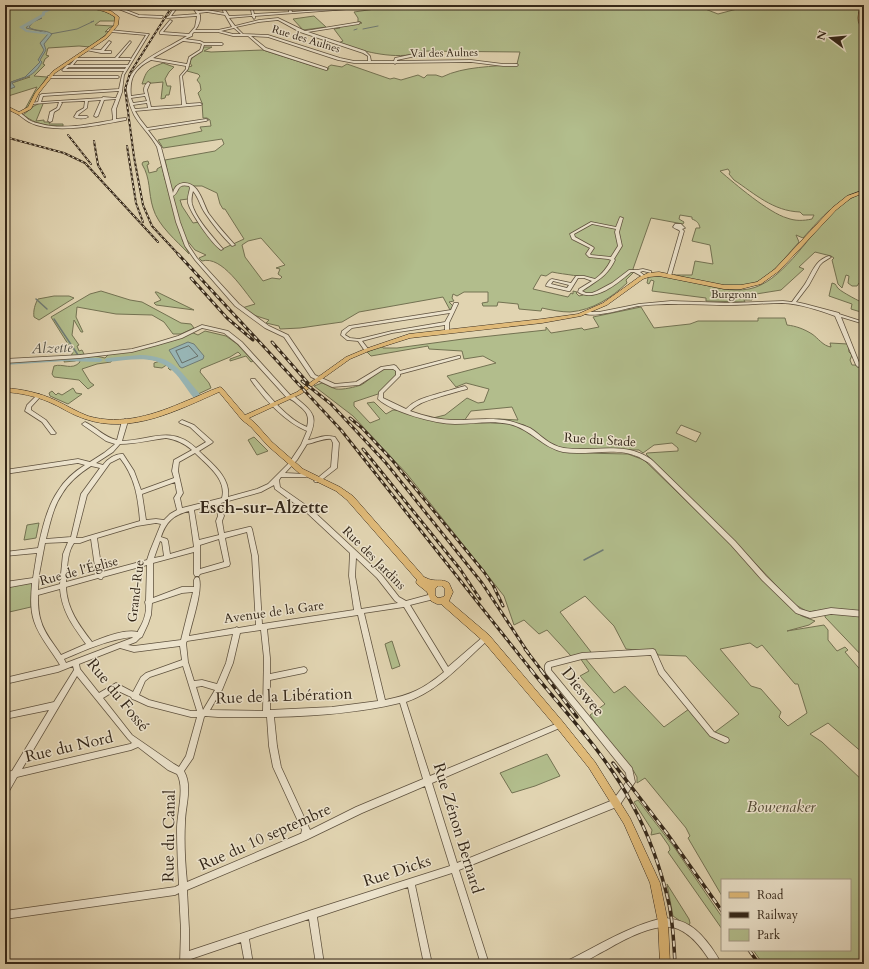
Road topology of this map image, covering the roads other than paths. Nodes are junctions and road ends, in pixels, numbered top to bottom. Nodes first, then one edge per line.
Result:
1 (77, 5) edge
2 (221, 5) edge
3 (251, 5) edge
4 (290, 5) edge
5 (335, 5) edge
6 (863, 5) edge
7 (93, 6) edge
8 (109, 6) edge
9 (167, 6) edge
10 (193, 6) edge
11 (102, 7) edge
12 (117, 7) junction
13 (415, 7) dead end
14 (335, 9) junction
15 (197, 12) junction
16 (291, 13) junction
17 (226, 14) junction
18 (199, 16) junction
19 (253, 16) junction
20 (162, 17) dead end
21 (229, 17) junction
22 (170, 21) dead end
23 (256, 21) junction
24 (359, 23) dead end
25 (234, 26) junction
26 (864, 29) edge
27 (111, 31) junction
28 (195, 31) junction
29 (206, 31) junction
30 (218, 31) junction
31 (304, 32) junction
32 (242, 34) junction
33 (191, 35) junction
34 (205, 35) dead end
35 (248, 35) junction
36 (183, 40) junction
37 (110, 42) dead end
38 (130, 42) dead end
39 (201, 42) junction
40 (222, 44) dead end
41 (87, 50) junction
42 (416, 50) dead end
43 (101, 52) junction
44 (110, 52) dead end
45 (88, 59) junction
46 (98, 59) junction
47 (110, 59) junction
48 (118, 59) junction
49 (130, 59) dead end
50 (151, 59) junction
51 (342, 59) joint
52 (370, 62) junction
53 (395, 63) junction
54 (188, 65) junction
55 (517, 65) dead end
56 (71, 66) junction
57 (77, 66) junction
58 (83, 66) junction
59 (88, 66) junction
60 (94, 66) junction
61 (99, 66) junction
62 (105, 66) junction
63 (110, 66) junction
64 (116, 66) junction
65 (128, 66) junction
66 (326, 68) dead end
67 (74, 70) junction
68 (80, 70) junction
69 (85, 70) junction
70 (91, 70) junction
71 (96, 70) junction
72 (102, 70) junction
73 (108, 70) junction
74 (113, 70) junction
75 (126, 70) junction
76 (68, 71) junction
77 (63, 77) junction
78 (75, 77) junction
79 (86, 77) junction
80 (98, 77) junction
81 (109, 77) junction
82 (118, 77) dead end
83 (49, 78) junction
84 (148, 83) dead end
85 (120, 90) junction
86 (95, 91) junction
87 (108, 91) junction
88 (81, 92) junction
89 (68, 93) junction
90 (55, 94) junction
91 (146, 95) junction
92 (130, 97) junction
93 (104, 98) junction
94 (115, 98) dead end
95 (79, 99) junction
96 (88, 99) junction
97 (66, 100) junction
98 (52, 101) junction
99 (41, 102) junction
100 (148, 102) junction
101 (33, 103) junction
102 (60, 103) junction
103 (132, 104) junction
104 (200, 104) dead end
105 (184, 105) junction
106 (5, 106) edge
107 (150, 108) junction
108 (134, 110) junction
109 (20, 114) junction
110 (96, 116) dead end
111 (86, 117) dead end
112 (125, 119) dead end
113 (206, 120) dead end
114 (50, 121) dead end
115 (114, 121) junction
116 (147, 129) junction
117 (192, 188) junction
118 (864, 191) edge
119 (171, 196) junction
120 (621, 218) dead end
121 (618, 228) junction
122 (680, 229) dead end
123 (233, 245) dead end
124 (222, 249) dead end
125 (829, 257) dead end
126 (612, 259) junction
127 (636, 272) junction
128 (650, 272) dead end
129 (643, 276) junction
130 (669, 276) junction
131 (595, 281) junction
132 (571, 284) dead end
133 (793, 303) junction
134 (456, 304) dead end
135 (452, 311) junction
136 (594, 311) junction
137 (837, 314) junction
138 (447, 323) junction
139 (864, 323) edge
140 (447, 332) junction
141 (359, 340) junction
142 (367, 350) junction
143 (458, 357) dead end
144 (5, 361) edge
145 (858, 365) dead end
146 (399, 373) junction
147 (318, 379) junction
148 (254, 380) dead end
149 (465, 388) dead end
150 (5, 390) edge
151 (39, 396) junction
152 (291, 397) junction
153 (275, 404) junction
154 (407, 411) junction
155 (244, 418) junction
156 (125, 421) junction
157 (182, 422) dead end
158 (86, 424) dead end
159 (309, 430) junction
160 (53, 433) dead end
161 (119, 442) junction
162 (305, 442) junction
163 (195, 450) junction
164 (90, 463) junction
165 (291, 464) junction
166 (104, 467) junction
167 (5, 472) edge
168 (304, 476) junction
169 (278, 477) junction
170 (176, 479) junction
171 (318, 480) junction
172 (141, 492) junction
173 (225, 499) junction
174 (218, 501) junction
175 (191, 508) junction
176 (180, 511) junction
177 (143, 522) junction
178 (164, 522) junction
179 (222, 536) junction
180 (94, 537) junction
181 (158, 538) junction
182 (73, 540) junction
183 (43, 541) junction
184 (197, 546) junction
185 (40, 550) junction
186 (353, 553) junction
187 (5, 554) edge
188 (167, 557) junction
189 (150, 562) junction
190 (197, 575) junction
191 (100, 577) junction
192 (36, 580) junction
193 (5, 585) edge
194 (62, 586) junction
195 (197, 589) junction
196 (432, 591) junction
197 (35, 593) junction
198 (445, 598) junction
199 (148, 602) junction
200 (405, 604) junction
201 (359, 612) junction
202 (864, 614) edge
203 (261, 627) junction
204 (237, 630) junction
205 (140, 635) junction
206 (486, 638) junction
207 (184, 641) junction
208 (90, 645) junction
209 (121, 646) junction
210 (60, 658) junction
211 (185, 662) junction
212 (65, 667) junction
213 (76, 667) junction
214 (304, 670) dead end
215 (447, 672) junction
216 (266, 678) junction
217 (5, 681) edge
218 (192, 685) junction
219 (220, 688) junction
220 (99, 697) junction
221 (134, 697) junction
222 (402, 700) junction
223 (382, 704) junction
224 (56, 705) junction
225 (203, 714) junction
226 (268, 714) junction
227 (5, 716) edge
228 (560, 725) junction
229 (725, 740) dead end
230 (138, 743) junction
231 (180, 771) junction
232 (16, 773) junction
233 (5, 776) edge
234 (428, 781) junction
235 (5, 790) edge
236 (616, 803) junction
237 (305, 835) junction
238 (455, 868) junction
239 (411, 883) junction
240 (183, 888) junction
241 (312, 914) junction
242 (5, 915) edge
243 (663, 922) junction
244 (244, 937) junction
245 (184, 961) edge
246 (249, 964) edge
247 (320, 964) edge
248 (428, 964) edge
249 (485, 964) edge
250 (570, 964) edge
251 (665, 964) edge
252 (717, 964) edge

1 - 7 main road
2 - 17 street
3 - 19 street
4 - 16 street
5 - 14 street
6 - 26 main road
7 - 11 main road
8 - 11 street
8 - 12 street
9 - 12 street
10 - 15 street
10 - 18 street
11 - 27 main road
12 - 20 street
13 - 14 street
14 - 16 street
15 - 17 street
15 - 18 street
16 - 19 street
17 - 21 street
18 - 28 street
19 - 21 street
19 - 23 street
21 - 25 street
22 - 33 street
23 - 25 street
23 - 31 street
24 - 31 street
25 - 30 street
25 - 32 street
27 - 41 main road
27 - 65 street
28 - 29 street
28 - 33 street
29 - 30 street
29 - 34 street
30 - 32 street, Rue des Aulnes
31 - 52 street
32 - 35 street, Rue des Aulnes
33 - 36 street
35 - 51 street, Rue des Aulnes
35 - 66 street
36 - 39 street
36 - 50 street
37 - 43 street
38 - 48 street
39 - 40 street
39 - 54 street
41 - 43 street
41 - 83 main road
42 - 53 street, Val des Aulnes
43 - 44 street
45 - 46 street
45 - 56 street
45 - 58 street
46 - 47 street
46 - 60 street
47 - 48 street
47 - 62 street
48 - 49 street
48 - 64 street
50 - 54 street
50 - 92 street
51 - 52 street, Val des Aulnes
52 - 53 street, Val des Aulnes
53 - 55 street, Val des Aulnes
54 - 105 street
56 - 57 street
56 - 76 street
57 - 58 street
57 - 67 street
58 - 59 street
59 - 60 street
59 - 69 street
60 - 61 street
61 - 62 street
61 - 71 street
62 - 63 street
63 - 64 street
63 - 73 street
64 - 65 street
65 - 75 street
67 - 68 street
67 - 76 street
68 - 69 street
68 - 78 street
69 - 70 street
70 - 71 street
70 - 79 street
71 - 72 street
72 - 73 street
72 - 80 street
73 - 74 street
74 - 75 street
74 - 81 street
75 - 85 street
76 - 77 street
77 - 78 street
77 - 83 street
78 - 79 street
79 - 80 street
80 - 81 street
81 - 82 street
83 - 101 main road
84 - 91 street
85 - 87 street
85 - 115 street
86 - 87 street
86 - 88 street
86 - 96 street
87 - 93 street
88 - 89 street
88 - 95 street
89 - 90 street
89 - 97 street
90 - 98 street
90 - 99 street
91 - 92 street
91 - 100 street
92 - 103 street
93 - 94 street
93 - 96 street
93 - 110 street
95 - 96 street
95 - 97 street
96 - 102 street
96 - 111 street
97 - 98 street
98 - 99 street
99 - 101 street
99 - 102 street
100 - 103 street
100 - 107 street
101 - 109 main road
102 - 114 street
103 - 108 street
104 - 105 street
105 - 107 street
106 - 109 main road
107 - 108 street
108 - 116 street
109 - 115 street
112 - 115 street
113 - 116 street
116 - 119 street
117 - 119 street
117 - 123 street
117 - 124 street
118 - 130 main road
119 - 147 street
120 - 121 street
121 - 126 street
121 - 126 street
122 - 130 street
125 - 133 street
126 - 131 street
127 - 128 street
127 - 129 street
127 - 131 street
129 - 130 main road
129 - 136 main road
131 - 132 street
133 - 136 street, Burgronn
133 - 137 street, Burgronn
134 - 135 street
135 - 138 street
135 - 141 street
136 - 140 main road
137 - 139 street, Burgronn
137 - 145 street
138 - 140 street
138 - 141 street
140 - 142 main road
141 - 142 street
142 - 147 main road
143 - 146 street
144 - 152 street
146 - 147 street
146 - 154 street, Rue du Stade
147 - 152 main road
148 - 153 street
149 - 154 street
150 - 151 main road
151 - 156 main road
151 - 160 street
152 - 153 main road
152 - 159 street
153 - 155 main road
153 - 159 street
154 - 202 street, Rue du Stade
155 - 156 main road
155 - 165 main road
156 - 161 street
157 - 163 street
158 - 161 street
159 - 162 street
161 - 163 street
161 - 164 street, Rue du Fossé
162 - 165 street
162 - 171 street
163 - 170 street
163 - 173 street
164 - 166 street
164 - 167 street
164 - 183 street, Rue du Fossé
165 - 168 main road
165 - 169 street
165 - 171 main road
166 - 172 street
166 - 182 street
168 - 169 street
168 - 171 main road
169 - 173 street
169 - 186 street, Rue des Jardins
170 - 172 street
170 - 176 street
171 - 196 main road
171 - 196 main road
172 - 177 street
173 - 174 street
174 - 175 street
174 - 179 street
175 - 176 street
175 - 184 street
176 - 178 street
177 - 178 street
177 - 180 street
178 - 181 street, Grand-Rue
179 - 184 street, Rue de l'Église
179 - 190 street
179 - 203 street, Rue de l'Église
180 - 182 street
180 - 191 street
181 - 188 street
181 - 189 street, Grand-Rue
182 - 183 street
182 - 194 street
183 - 185 street, Rue du Fossé
184 - 188 street, Rue de l'Église
184 - 190 street
185 - 187 street
185 - 192 street, Rue du Fossé
186 - 200 street, Rue des Jardins
186 - 201 street
188 - 189 street, Rue de l'Église
189 - 191 street, Rue de l'Église
189 - 199 street, Grand-Rue
190 - 195 street
191 - 194 street, Rue de l'Église
192 - 193 street
192 - 197 street, Rue du Fossé
194 - 197 street, Rue de l'Église
194 - 208 street
195 - 199 street
195 - 207 street
196 - 198 main road
196 - 198 main road
196 - 200 street, Avenue de la Gare
197 - 210 street, Rue du Fossé
198 - 206 main road
199 - 205 street, Grand-Rue
200 - 201 street, Avenue de la Gare
200 - 215 street, Rue des Jardins
201 - 203 street, Avenue de la Gare
201 - 223 street
203 - 204 street, Avenue de la Gare
203 - 216 street
204 - 207 street, Avenue de la Gare
204 - 219 street, Rue du Canal
205 - 208 street
205 - 209 street, Grand-Rue
206 - 215 street, Rue de la Libération
206 - 228 main road
207 - 209 street, Avenue de la Gare
207 - 211 street
208 - 210 street
209 - 213 street, Grand-Rue
210 - 212 street, Rue du Fossé
211 - 218 street
211 - 221 street
212 - 213 street, Grand-Rue
212 - 217 street, Grand-Rue
213 - 220 street, Rue du Fossé
213 - 224 street
214 - 216 street
215 - 222 street, Rue de la Libération
216 - 226 street
218 - 219 street
218 - 225 street
219 - 225 street, Rue du Canal
220 - 221 street, Rue de la Libération
220 - 230 street, Rue du Fossé
221 - 225 street, Rue de la Libération
222 - 223 street, Rue de la Libération
222 - 234 street, Rue Zénon Bernard
223 - 226 street, Rue de la Libération
224 - 227 street
224 - 232 street
225 - 226 street, Rue de la Libération
225 - 231 street, Rue du Canal
226 - 237 street
228 - 234 street, Rue du 10 septembre
228 - 236 main road
229 - 236 street, Dieswee
230 - 231 street, Rue du Fossé
230 - 232 street, Rue du Nord
231 - 240 street, Rue du Canal
232 - 233 street, Rue du Nord
232 - 235 street
234 - 237 street, Rue du 10 septembre
234 - 238 street, Rue Zénon Bernard
236 - 238 street, Rue Dicks
236 - 243 main road
237 - 240 street, Rue du 10 septembre
238 - 239 street, Rue Dicks
238 - 249 street, Rue Zénon Bernard
239 - 241 street, Rue Dicks
239 - 248 street
240 - 242 street, Rue du 10 septembre
240 - 245 street, Rue du Canal
241 - 244 street, Rue Dicks
241 - 247 street
243 - 250 street
243 - 251 main road
243 - 252 street
244 - 245 street, Rue Dicks
244 - 246 street

